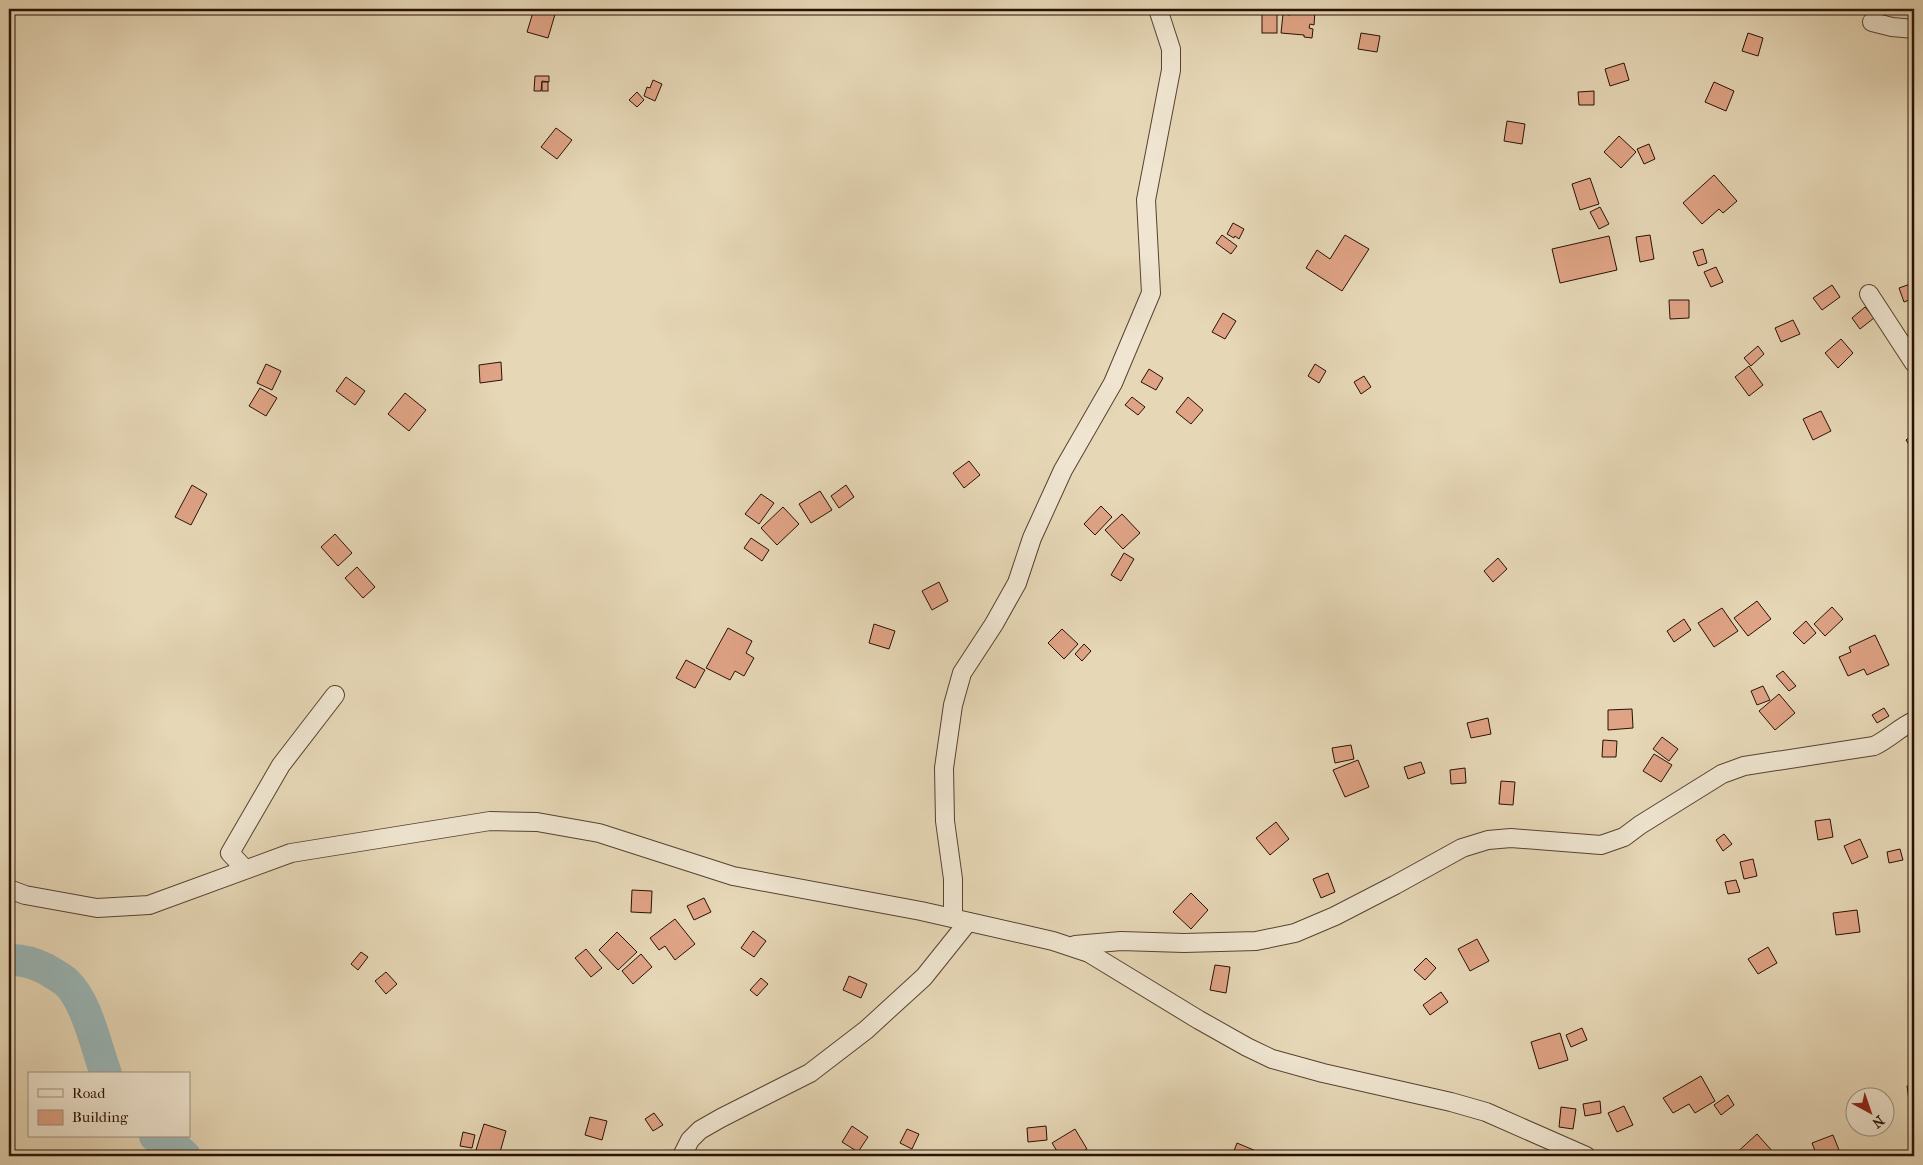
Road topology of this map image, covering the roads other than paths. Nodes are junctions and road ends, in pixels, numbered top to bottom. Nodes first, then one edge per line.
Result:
1 (1158, 9) edge
2 (1872, 22) dead end
3 (1914, 29) edge
4 (1869, 294) dead end
5 (1914, 363) edge
6 (334, 695) dead end
7 (1914, 722) edge
8 (245, 869) junction
9 (9, 889) edge
10 (961, 920) junction
11 (1070, 946) junction
12 (682, 1156) edge
13 (1586, 1156) edge

1 - 10 street
2 - 3 street
4 - 5 street
6 - 8 street
7 - 11 street
8 - 9 street
8 - 10 street
10 - 11 street
10 - 12 street
11 - 13 street

